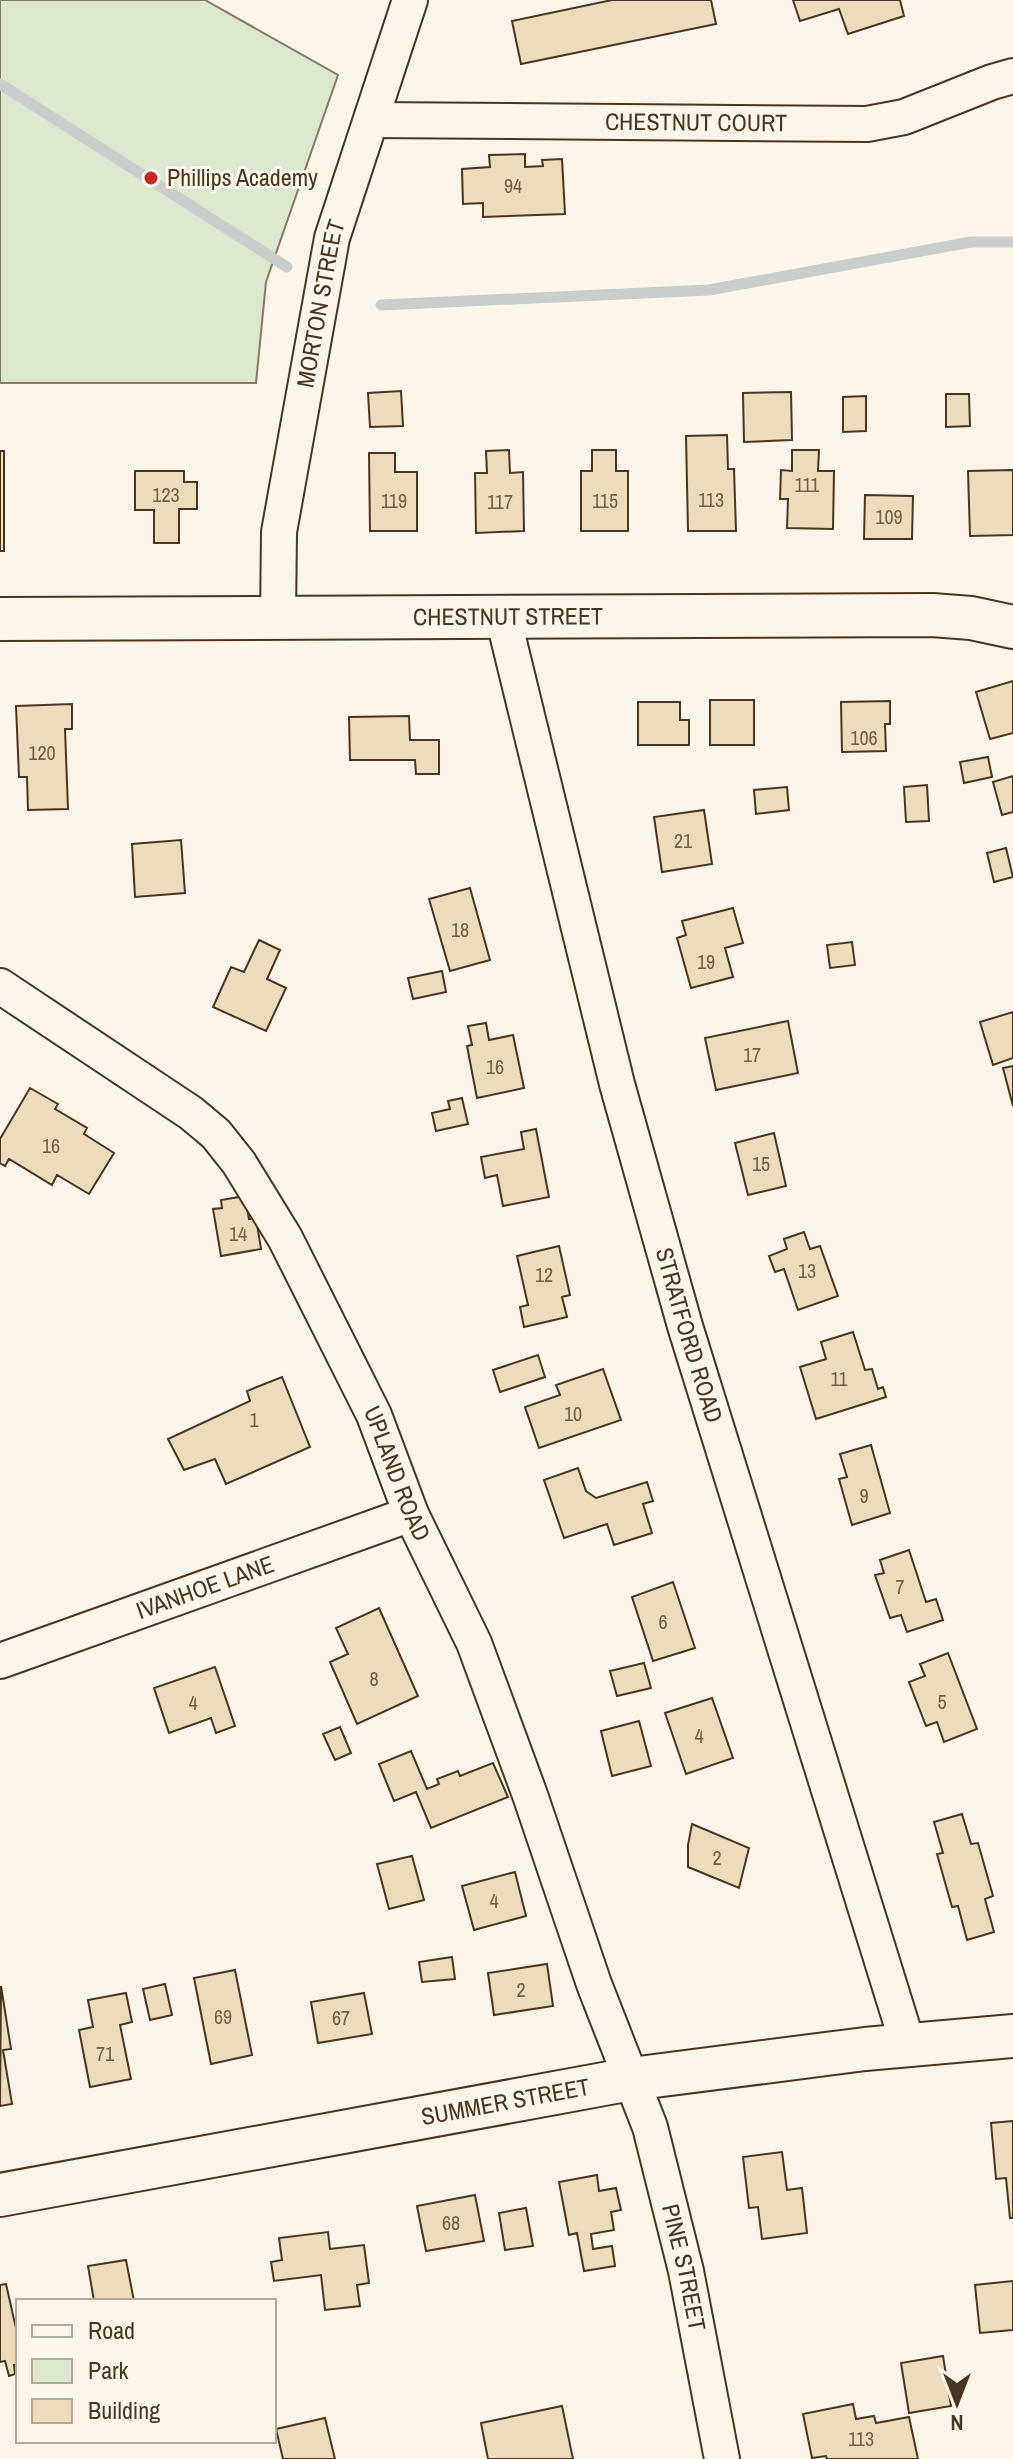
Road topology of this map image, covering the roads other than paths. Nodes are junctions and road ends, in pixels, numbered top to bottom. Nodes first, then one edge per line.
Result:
1 (410, 0) edge
2 (1013, 76) edge
3 (372, 120) junction
4 (503, 617) junction
5 (278, 618) junction
6 (0, 619) edge
7 (1013, 627) edge
8 (0, 986) edge
9 (411, 1514) junction
10 (0, 1661) edge
11 (1013, 2036) edge
12 (908, 2045) junction
13 (631, 2079) junction
14 (0, 2195) edge
15 (722, 2459) edge

1 - 3 street, MORTON STREET
2 - 3 street, CHESTNUT COURT
3 - 5 street, MORTON STREET
4 - 5 street, CHESTNUT STREET
4 - 7 street, CHESTNUT STREET
4 - 12 street, STRATFORD ROAD
5 - 6 street, CHESTNUT STREET
8 - 9 street, UPLAND ROAD
9 - 10 street, IVANHOE LANE
9 - 13 street, UPLAND ROAD
11 - 12 street, SUMMER STREET
12 - 13 street, SUMMER STREET
13 - 14 street, SUMMER STREET
13 - 15 street, PINE STREET

